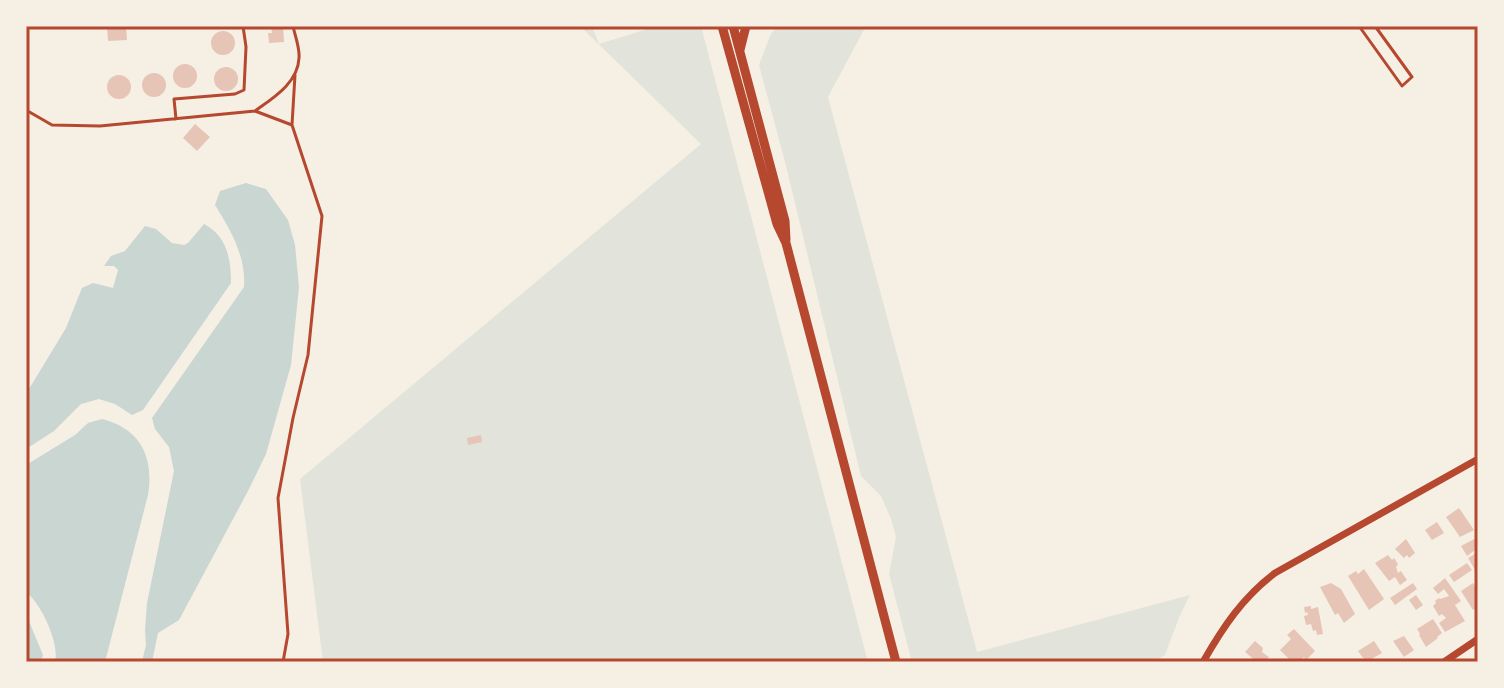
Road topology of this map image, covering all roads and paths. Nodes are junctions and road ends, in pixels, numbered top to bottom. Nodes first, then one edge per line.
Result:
1 (243, 26) edge
2 (293, 26) edge
3 (722, 26) edge
4 (733, 26) edge
5 (746, 26) edge
6 (1359, 26) edge
7 (1375, 26) edge
8 (740, 53) junction
9 (295, 75) junction
10 (26, 110) edge
11 (255, 111) junction
12 (176, 119) junction
13 (292, 125) junction
14 (786, 243) junction
15 (1478, 459) edge
16 (1478, 639) edge
17 (283, 662) edge
18 (896, 662) edge
19 (1203, 662) edge
20 (1444, 662) edge

1 - 12 lane
2 - 9 lane
3 - 14 main road
4 - 8 main road
5 - 8 main road
6 - 7 lane
8 - 14 main road
9 - 11 lane
9 - 13 lane
10 - 12 lane
11 - 12 lane
11 - 13 lane
13 - 17 lane
14 - 18 main road
15 - 19 street
16 - 20 street

